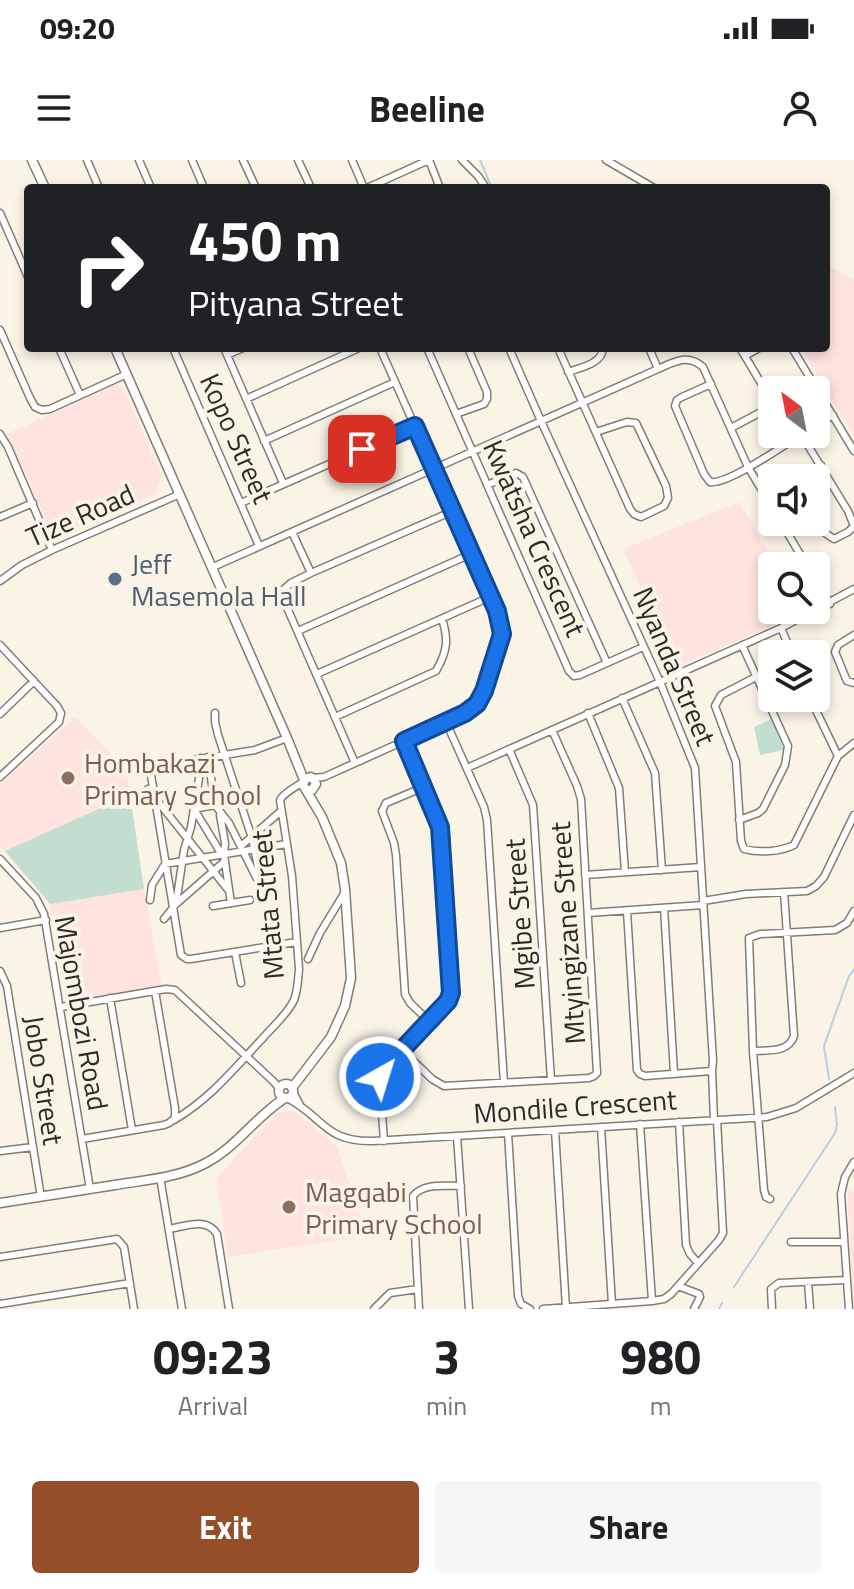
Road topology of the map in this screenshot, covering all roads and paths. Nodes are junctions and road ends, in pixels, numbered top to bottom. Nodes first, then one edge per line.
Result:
1 (32, 160) edge
2 (87, 160) edge
3 (139, 160) edge
4 (192, 160) edge
5 (243, 160) edge
6 (298, 160) edge
7 (352, 160) edge
8 (403, 160) edge
9 (429, 160) edge
10 (462, 160) edge
11 (606, 160) edge
12 (407, 169) junction
13 (43, 184) edge
14 (97, 184) edge
15 (149, 184) edge
16 (202, 184) edge
17 (254, 184) edge
18 (309, 184) edge
19 (364, 184) edge
20 (375, 184) edge
21 (438, 184) edge
22 (483, 184) edge
23 (647, 184) edge
24 (0, 213) edge
25 (24, 268) edge
26 (0, 330) edge
27 (61, 352) edge
28 (117, 352) edge
29 (175, 352) edge
30 (226, 352) edge
31 (350, 352) edge
32 (382, 352) edge
33 (429, 352) edge
34 (470, 352) edge
35 (511, 352) edge
36 (560, 352) edge
37 (602, 352) edge
38 (651, 352) edge
39 (742, 352) edge
40 (752, 352) edge
41 (794, 352) edge
42 (745, 356) junction
43 (658, 369) junction
44 (568, 372) junction
45 (127, 374) junction
46 (395, 382) junction
47 (711, 384) junction
48 (80, 395) junction
49 (246, 399) junction
50 (582, 403) junction
51 (456, 414) junction
52 (833, 415) junction
53 (830, 417) edge
54 (541, 421) junction
55 (415, 426) junction
56 (731, 428) junction
57 (596, 432) junction
58 (0, 434) edge
59 (264, 441) junction
60 (779, 448) edge
61 (854, 451) edge
62 (472, 452) junction
63 (748, 467) junction
64 (434, 469) junction
65 (830, 480) edge
66 (283, 483) junction
67 (758, 484) edge
68 (487, 485) junction
69 (180, 494) junction
70 (33, 503) junction
71 (241, 503) junction
72 (453, 511) junction
73 (0, 517) edge
74 (292, 532) junction
75 (830, 536) edge
76 (259, 546) junction
77 (52, 550) junction
78 (471, 554) junction
79 (213, 567) junction
80 (311, 573) junction
81 (0, 581) edge
82 (854, 589) edge
83 (490, 597) junction
84 (830, 604) edge
85 (442, 619) junction
86 (789, 624) edge
87 (781, 628) junction
88 (298, 631) junction
89 (854, 635) edge
90 (786, 640) edge
91 (742, 645) junction
92 (1, 647) edge
93 (643, 647) junction
94 (607, 663) junction
95 (317, 674) junction
96 (756, 677) junction
97 (34, 681) junction
98 (660, 682) junction
99 (854, 683) edge
100 (622, 698) junction
101 (817, 712) edge
102 (215, 713) dead end
103 (588, 713) junction
104 (0, 714) edge
105 (335, 717) junction
106 (446, 722) junction
107 (552, 730) junction
108 (287, 738) junction
109 (404, 741) junction
110 (854, 743) edge
111 (509, 749) junction
112 (224, 755) junction
113 (838, 756) junction
114 (204, 757) junction
115 (355, 763) junction
116 (467, 768) junction
117 (0, 777) edge
118 (309, 783) junction
119 (424, 787) junction
120 (148, 789) dead end
121 (155, 800) junction
122 (234, 802) dead end
123 (195, 807) junction
124 (217, 807) junction
125 (281, 811) junction
126 (854, 815) edge
127 (739, 820) junction
128 (252, 838) junction
129 (188, 839) junction
130 (286, 844) junction
131 (242, 849) junction
132 (254, 850) junction
133 (224, 857) junction
134 (204, 858) junction
135 (0, 859) edge
136 (183, 862) junction
137 (165, 864) junction
138 (701, 867) junction
139 (214, 870) junction
140 (662, 870) junction
141 (625, 872) junction
142 (585, 875) junction
143 (260, 877) dead end
144 (261, 887) dead end
145 (229, 891) junction
146 (345, 891) junction
147 (784, 892) junction
148 (150, 900) dead end
149 (250, 900) dead end
150 (231, 903) junction
151 (703, 903) junction
152 (174, 906) junction
153 (213, 906) dead end
154 (664, 908) junction
155 (627, 911) junction
156 (854, 911) edge
157 (588, 913) junction
158 (164, 919) dead end
159 (46, 920) junction
160 (0, 928) edge
161 (788, 932) junction
162 (296, 942) junction
163 (235, 952) junction
164 (308, 959) dead end
165 (0, 971) edge
166 (241, 983) dead end
167 (155, 991) junction
168 (110, 998) junction
169 (61, 1007) junction
170 (429, 1021) junction
171 (402, 1050) junction
172 (753, 1051) junction
173 (246, 1056) junction
174 (712, 1071) junction
175 (674, 1073) junction
176 (854, 1073) edge
177 (551, 1080) junction
178 (504, 1083) junction
179 (284, 1090) junction
180 (759, 1117) junction
181 (174, 1120) junction
182 (716, 1120) junction
183 (679, 1122) junction
184 (640, 1124) junction
185 (601, 1127) junction
186 (132, 1130) junction
187 (555, 1130) junction
188 (508, 1133) junction
189 (457, 1136) junction
190 (82, 1139) junction
191 (384, 1141) junction
192 (33, 1147) junction
193 (0, 1151) edge
194 (854, 1162) edge
195 (160, 1177) junction
196 (461, 1186) junction
197 (90, 1189) junction
198 (41, 1197) junction
199 (770, 1199) dead end
200 (0, 1203) edge
201 (169, 1229) junction
202 (791, 1242) dead end
203 (844, 1242) junction
204 (0, 1257) edge
205 (698, 1263) junction
206 (846, 1280) junction
207 (808, 1282) junction
208 (130, 1283) junction
209 (678, 1286) junction
210 (418, 1289) junction
211 (652, 1301) junction
212 (0, 1304) edge
213 (612, 1304) junction
214 (566, 1308) edge
215 (134, 1309) edge
216 (182, 1309) edge
217 (229, 1309) edge
218 (374, 1309) edge
219 (419, 1309) edge
220 (469, 1309) edge
221 (529, 1309) edge
222 (543, 1309) edge
223 (694, 1309) edge
224 (772, 1309) edge
225 (810, 1309) edge
226 (849, 1309) edge

1 - 13 street
2 - 14 street
3 - 15 street
4 - 16 street
5 - 17 street
6 - 18 street
7 - 19 street
8 - 12 street
9 - 12 street
9 - 21 street
10 - 22 street
11 - 23 street
12 - 20 street
24 - 25 street
26 - 48 street
27 - 48 street
28 - 45 street
29 - 71 street, Kopo Street
30 - 49 street
31 - 49 street
32 - 46 street, Mtata Street
33 - 51 street, Kwatsha Crescent
34 - 51 street
35 - 54 street, Nyanda Street
36 - 44 street
37 - 44 street
38 - 43 street
39 - 42 street
40 - 42 street
41 - 52 street
42 - 56 street
43 - 47 street
43 - 50 street
44 - 50 street
45 - 48 street
45 - 69 street
46 - 55 street, Mtata Street
46 - 59 street
47 - 56 street
47 - 63 street
49 - 59 street
50 - 54 street
50 - 57 street
51 - 62 street, Kwatsha Crescent
52 - 53 street
52 - 61 street
54 - 62 street
54 - 93 street, Nyanda Street
55 - 64 street, Mtata Street
55 - 66 street
56 - 63 street
57 - 57 street
58 - 70 street
59 - 66 street
60 - 63 street
62 - 64 street
62 - 68 street, Kwatsha Crescent
63 - 67 street
64 - 72 street, Mtata Street
64 - 74 street
65 - 75 street
66 - 71 street
68 - 94 street
68 - 94 street, Kwatsha Crescent
69 - 77 street, Tize Road
69 - 79 street
70 - 73 street
70 - 77 street
71 - 76 street, Kopo Street
72 - 78 street, Mtata Street
72 - 80 street
74 - 76 street
74 - 80 street
76 - 79 street
77 - 81 street, Tize Road
78 - 83 street, Mtata Street
78 - 88 street
79 - 108 street
80 - 88 street
82 - 84 street
83 - 85 street
83 - 106 street, Mtata Street
85 - 95 street
85 - 105 street
86 - 87 street
87 - 90 street
87 - 91 street
88 - 95 street
89 - 99 street
91 - 96 street
91 - 98 street
92 - 97 street
93 - 94 street, Kwatsha Crescent
93 - 98 street, Nyanda Street
95 - 105 street
96 - 127 street
96 - 127 street
97 - 104 street
97 - 117 street
98 - 100 street
98 - 138 street, Nyanda Street
100 - 103 street
100 - 140 street
101 - 113 street
102 - 112 street
103 - 107 street
103 - 141 street
105 - 115 street
106 - 109 street, Mtata Street
106 - 116 street
107 - 111 street
107 - 142 street, Mtyingizane Street
108 - 112 street
108 - 118 street
109 - 115 street, Mtata Street
109 - 119 street
110 - 113 street
111 - 116 street
111 - 177 street, Mgibe Street
112 - 114 street
112 - 128 street
113 - 127 street
114 - 121 street
114 - 123 street
114 - 124 street
115 - 118 street, Mtata Street
116 - 178 street
118 - 125 street, Mtata Street
118 - 146 street
119 - 170 street
119 - 170 street
120 - 121 street
121 - 129 street
121 - 137 street
122 - 124 street
123 - 124 street
123 - 129 street
123 - 133 street
124 - 131 street
124 - 133 street
125 - 128 street
125 - 130 street, Mtata Street
126 - 147 street
128 - 131 street
128 - 132 street
129 - 134 street
129 - 136 street
130 - 132 street
130 - 162 street, Mtata Street
131 - 132 street
131 - 133 street
131 - 144 street
132 - 143 street
133 - 134 street
133 - 139 street
133 - 145 street
134 - 136 street
134 - 139 street
135 - 159 street, Majombozi Road
136 - 137 street
136 - 152 street
137 - 148 street
137 - 152 street
138 - 140 street
138 - 151 street, Nyanda Street
139 - 145 street
139 - 152 street
140 - 141 street
141 - 142 street
142 - 157 street, Mtyingizane Street
145 - 150 street
146 - 164 street
146 - 179 street
147 - 151 street
147 - 161 street
149 - 150 street
150 - 153 street
151 - 154 street
151 - 174 street, Nyanda Street
152 - 158 street
152 - 163 street
154 - 155 street
154 - 175 street
155 - 157 street
155 - 175 street
156 - 161 street
157 - 177 street, Mtyingizane Street
159 - 160 street
159 - 169 street, Majombozi Road
161 - 172 street
161 - 172 street
162 - 163 street
162 - 173 street, Mtata Street
163 - 166 street
165 - 192 street, Jobo Street
167 - 168 street
167 - 173 street, Mondile Crescent
167 - 181 street
168 - 169 street
168 - 186 street
169 - 190 street, Majombozi Road
170 - 171 street
171 - 178 street, Mtyingizane Street
171 - 191 street
172 - 180 street
173 - 179 street, Mondile Crescent
173 - 181 street, Mtata Street
174 - 175 street
174 - 182 street, Nyanda Street
176 - 180 street, Mondile Crescent
177 - 178 street, Mtyingizane Street
179 - 191 street, Mondile Crescent
179 - 195 street
180 - 182 street, Mondile Crescent
180 - 199 street
181 - 186 street
182 - 183 street, Mondile Crescent
182 - 205 street, Nyanda Street
183 - 184 street, Mondile Crescent
183 - 205 street
184 - 185 street, Mondile Crescent
184 - 211 street
185 - 187 street, Mondile Crescent
185 - 213 street
186 - 190 street
187 - 188 street, Mondile Crescent
187 - 214 street
188 - 189 street, Mondile Crescent
188 - 221 street
189 - 191 street, Mondile Crescent
189 - 196 street
190 - 197 street, Majombozi Road
192 - 193 street
192 - 198 street, Jobo Street
194 - 203 street
195 - 197 street
195 - 201 street
196 - 210 street
196 - 220 street
197 - 198 street
198 - 200 street
201 - 216 street
201 - 217 street
202 - 203 street
203 - 206 street
204 - 208 street
205 - 209 street, Nyanda Street
206 - 207 street
206 - 226 street
207 - 224 street
207 - 225 street
208 - 212 street
208 - 215 street
209 - 211 street, Nyanda Street
209 - 223 street
210 - 218 street
210 - 219 street
211 - 213 street
213 - 214 street
214 - 222 street

